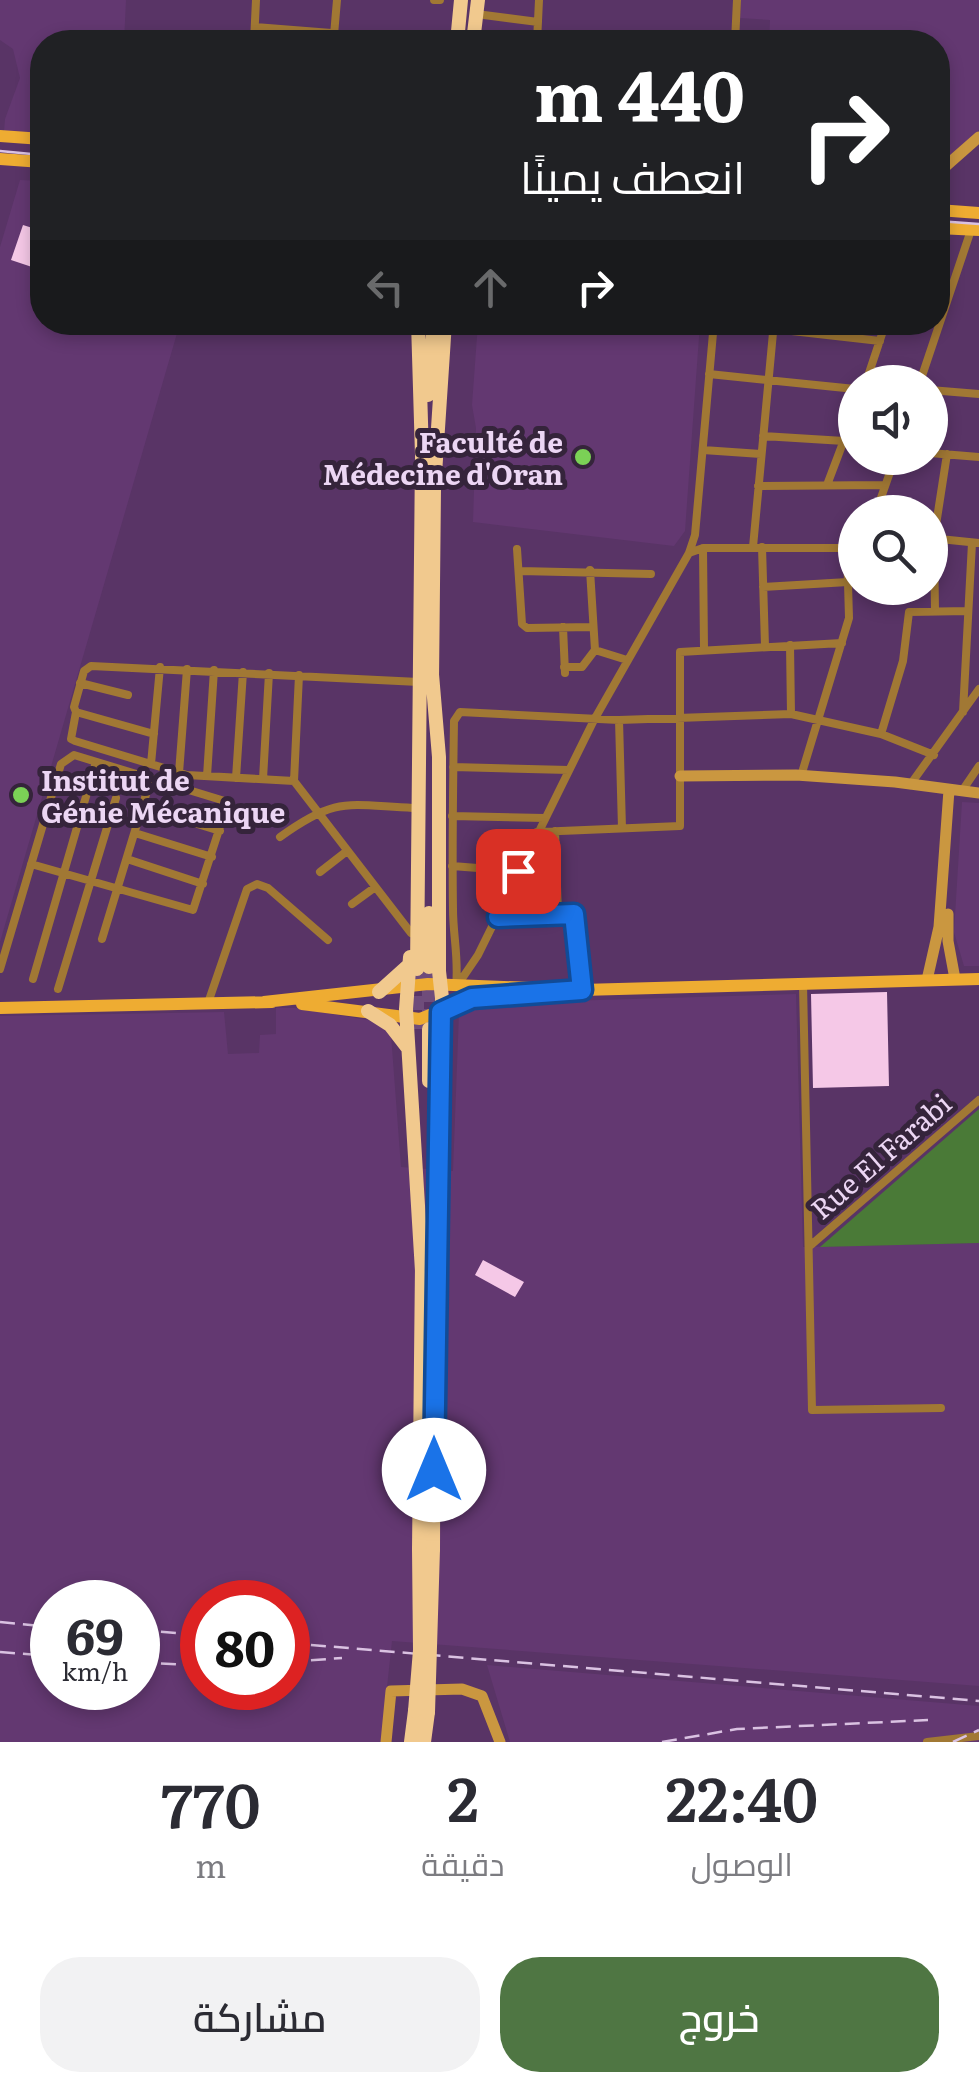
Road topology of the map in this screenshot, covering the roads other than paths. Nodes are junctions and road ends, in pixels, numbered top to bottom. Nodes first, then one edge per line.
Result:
1 (256, 0) edge
2 (338, 0) edge
3 (464, 0) edge
4 (540, 0) edge
5 (737, 0) edge
6 (482, 5) edge
7 (538, 22) junction
8 (255, 27) junction
9 (255, 30) edge
10 (285, 30) edge
11 (335, 30) edge
12 (461, 30) edge
13 (476, 30) edge
14 (538, 30) edge
15 (735, 30) edge
16 (0, 136) edge
17 (979, 137) edge
18 (30, 139) edge
19 (0, 159) edge
20 (30, 161) edge
21 (950, 162) edge
22 (950, 211) edge
23 (979, 213) edge
24 (950, 229) edge
25 (975, 230) edge
26 (950, 293) edge
27 (418, 335) edge
28 (433, 335) edge
29 (444, 335) edge
30 (453, 335) edge
31 (713, 335) edge
32 (773, 335) edge
33 (835, 335) edge
34 (882, 335) edge
35 (936, 335) edge
36 (848, 337) joint
37 (880, 341) junction
38 (872, 365) edge
39 (926, 365) edge
40 (709, 374) junction
41 (768, 381) junction
42 (838, 388) edge
43 (948, 391) edge
44 (979, 394) edge
45 (763, 436) junction
46 (838, 441) edge
47 (703, 450) junction
48 (761, 454) junction
49 (948, 454) edge
50 (422, 455) junction
51 (838, 457) edge
52 (979, 457) edge
53 (889, 475) edge
54 (827, 485) junction
55 (885, 485) junction
56 (758, 486) junction
57 (434, 490) junction
58 (882, 495) edge
59 (948, 540) edge
60 (975, 543) edge
61 (757, 547) junction
62 (703, 548) junction
63 (838, 548) edge
64 (517, 549) dead end
65 (688, 552) junction
66 (590, 570) junction
67 (520, 571) junction
68 (651, 574) dead end
69 (838, 583) edge
70 (763, 587) junction
71 (849, 605) edge
72 (935, 605) edge
73 (935, 611) junction
74 (968, 611) junction
75 (592, 627) junction
76 (564, 628) junction
77 (842, 643) junction
78 (790, 645) junction
79 (765, 646) junction
80 (704, 649) junction
81 (595, 650) junction
82 (627, 660) junction
83 (160, 668) junction
84 (188, 669) junction
85 (214, 670) junction
86 (243, 672) junction
87 (270, 673) junction
88 (299, 675) junction
89 (425, 678) junction
90 (80, 683) junction
91 (979, 689) edge
92 (128, 695) dead end
93 (76, 712) junction
94 (962, 712) junction
95 (791, 714) junction
96 (680, 718) junction
97 (819, 718) junction
98 (594, 720) junction
99 (619, 720) junction
100 (419, 721) junction
101 (154, 734) junction
102 (881, 734) junction
103 (934, 755) junction
104 (96, 762) junction
105 (150, 764) junction
106 (979, 766) edge
107 (453, 767) junction
108 (569, 770) junction
109 (179, 773) junction
110 (207, 776) junction
111 (680, 776) junction
112 (802, 776) junction
113 (151, 778) junction
114 (236, 778) junction
115 (263, 779) junction
116 (294, 781) junction
117 (910, 785) junction
118 (956, 790) junction
119 (979, 793) edge
120 (116, 798) dead end
121 (142, 808) junction
122 (413, 808) junction
123 (316, 811) junction
124 (452, 816) junction
125 (544, 818) junction
126 (622, 828) junction
127 (220, 831) junction
128 (555, 831) junction
129 (537, 832) junction
130 (135, 833) junction
131 (280, 837) dead end
132 (346, 851) junction
133 (212, 857) junction
134 (127, 859) junction
135 (31, 864) junction
136 (452, 866) junction
137 (518, 871) junction
138 (320, 872) dead end
139 (64, 873) junction
140 (90, 881) junction
141 (204, 884) junction
142 (374, 888) junction
143 (118, 890) junction
144 (352, 904) dead end
145 (558, 913) junction
146 (498, 917) junction
147 (412, 933) junction
148 (102, 940) dead end
149 (328, 940) dead end
150 (459, 950) junction
151 (478, 956) junction
152 (0, 968) edge
153 (432, 974) junction
154 (979, 978) edge
155 (33, 979) dead end
156 (955, 979) junction
157 (928, 980) junction
158 (803, 984) junction
159 (408, 988) junction
160 (58, 990) dead end
161 (582, 990) junction
162 (379, 992) junction
163 (264, 1002) junction
164 (208, 1003) junction
165 (0, 1008) edge
166 (368, 1011) junction
167 (441, 1012) junction
168 (418, 1025) junction
169 (410, 1052) junction
170 (979, 1100) edge
171 (811, 1245) junction
172 (428, 1271) junction
173 (941, 1408) dead end
174 (421, 1711) junction
175 (979, 1736) edge
176 (386, 1742) edge
177 (411, 1742) edge
178 (424, 1742) edge
179 (500, 1742) edge
180 (926, 1742) edge

1 - 8 street
2 - 11 street
3 - 12 highway
4 - 7 street
5 - 15 street
6 - 7 street
6 - 13 highway
7 - 14 street
8 - 9 street
8 - 10 street
16 - 18 main road
17 - 21 street
19 - 20 main road
22 - 23 main road
24 - 25 main road
25 - 26 street
27 - 50 highway
28 - 50 highway
29 - 57 highway
30 - 57 highway
31 - 40 street
32 - 41 street
33 - 36 street
34 - 37 street
35 - 39 street
36 - 37 street
37 - 38 street
40 - 41 street
40 - 47 street
41 - 42 street
41 - 45 street
43 - 44 street
45 - 46 street
45 - 48 street
47 - 48 street
47 - 65 street
48 - 56 street
49 - 52 street
50 - 89 highway
51 - 54 street
53 - 55 street
54 - 55 street
54 - 56 street
55 - 58 street
56 - 61 street
57 - 89 highway
59 - 60 street
60 - 74 street
61 - 62 street
61 - 63 street
61 - 70 street
62 - 65 street
62 - 80 street
64 - 67 street
65 - 82 street
66 - 67 street
66 - 68 street
66 - 75 street
67 - 76 street
69 - 70 street
70 - 79 street
71 - 77 street
72 - 73 street
73 - 74 street
73 - 102 street
74 - 94 street
75 - 76 street
75 - 81 street
76 - 81 street
77 - 78 street
77 - 97 street
78 - 79 street
78 - 95 street
79 - 80 street
80 - 96 street
81 - 82 street
82 - 98 street
83 - 84 street
83 - 90 street
83 - 101 street
84 - 85 street
84 - 109 street
85 - 86 street
85 - 110 street
86 - 87 street
86 - 114 street
87 - 88 street
87 - 115 street
88 - 89 street
88 - 116 street
89 - 100 highway
89 - 153 highway
90 - 92 street
90 - 93 street
91 - 94 street
93 - 101 street
93 - 105 street
94 - 103 street
95 - 96 street
95 - 97 street
96 - 99 street
96 - 111 street
97 - 102 street
97 - 112 street
98 - 99 street
98 - 107 street
98 - 108 street
99 - 126 street
100 - 122 highway
100 - 153 highway
101 - 105 street
102 - 103 street
103 - 117 street
104 - 113 street
104 - 135 street
104 - 139 street
105 - 109 street
106 - 118 street
107 - 108 street
107 - 124 street
108 - 125 street
109 - 110 street
110 - 114 street
111 - 112 street
111 - 126 street
112 - 117 street
113 - 121 street
113 - 127 street
114 - 115 street
115 - 116 street
116 - 123 street
117 - 118 street
118 - 119 street
118 - 156 street
118 - 157 street
120 - 140 street
121 - 127 street
121 - 130 street
122 - 123 street
122 - 147 highway
123 - 131 street
123 - 132 street
124 - 125 street
124 - 136 street
125 - 129 street
126 - 128 street
127 - 133 street
128 - 129 street
128 - 145 street
129 - 137 street
130 - 133 street
130 - 134 street
132 - 138 street
132 - 142 street
133 - 141 street
134 - 141 street
134 - 143 street
135 - 139 street
135 - 152 street
136 - 137 street
136 - 150 street
137 - 146 street
139 - 140 street
139 - 155 street
140 - 143 street
140 - 160 street
141 - 143 street
142 - 144 street
142 - 147 street
143 - 148 street
145 - 146 street
145 - 161 street
146 - 151 street
147 - 153 highway
149 - 164 street
150 - 151 street
150 - 153 street
151 - 153 street
153 - 159 highway
153 - 159 main road
153 - 161 main road
153 - 162 highway
153 - 167 highway
154 - 156 main road
156 - 157 main road
157 - 158 main road
158 - 161 main road
158 - 171 street
159 - 162 main road
159 - 168 highway
161 - 167 main road
162 - 163 main road
163 - 164 main road
163 - 166 main road
164 - 165 main road
166 - 168 main road
166 - 169 highway
167 - 168 main road
167 - 172 highway
168 - 169 highway
168 - 172 highway
169 - 172 highway
170 - 171 street, Rue El Farabi
171 - 173 street
172 - 174 highway, bridge
174 - 177 highway
174 - 178 highway
175 - 180 street
176 - 179 street

